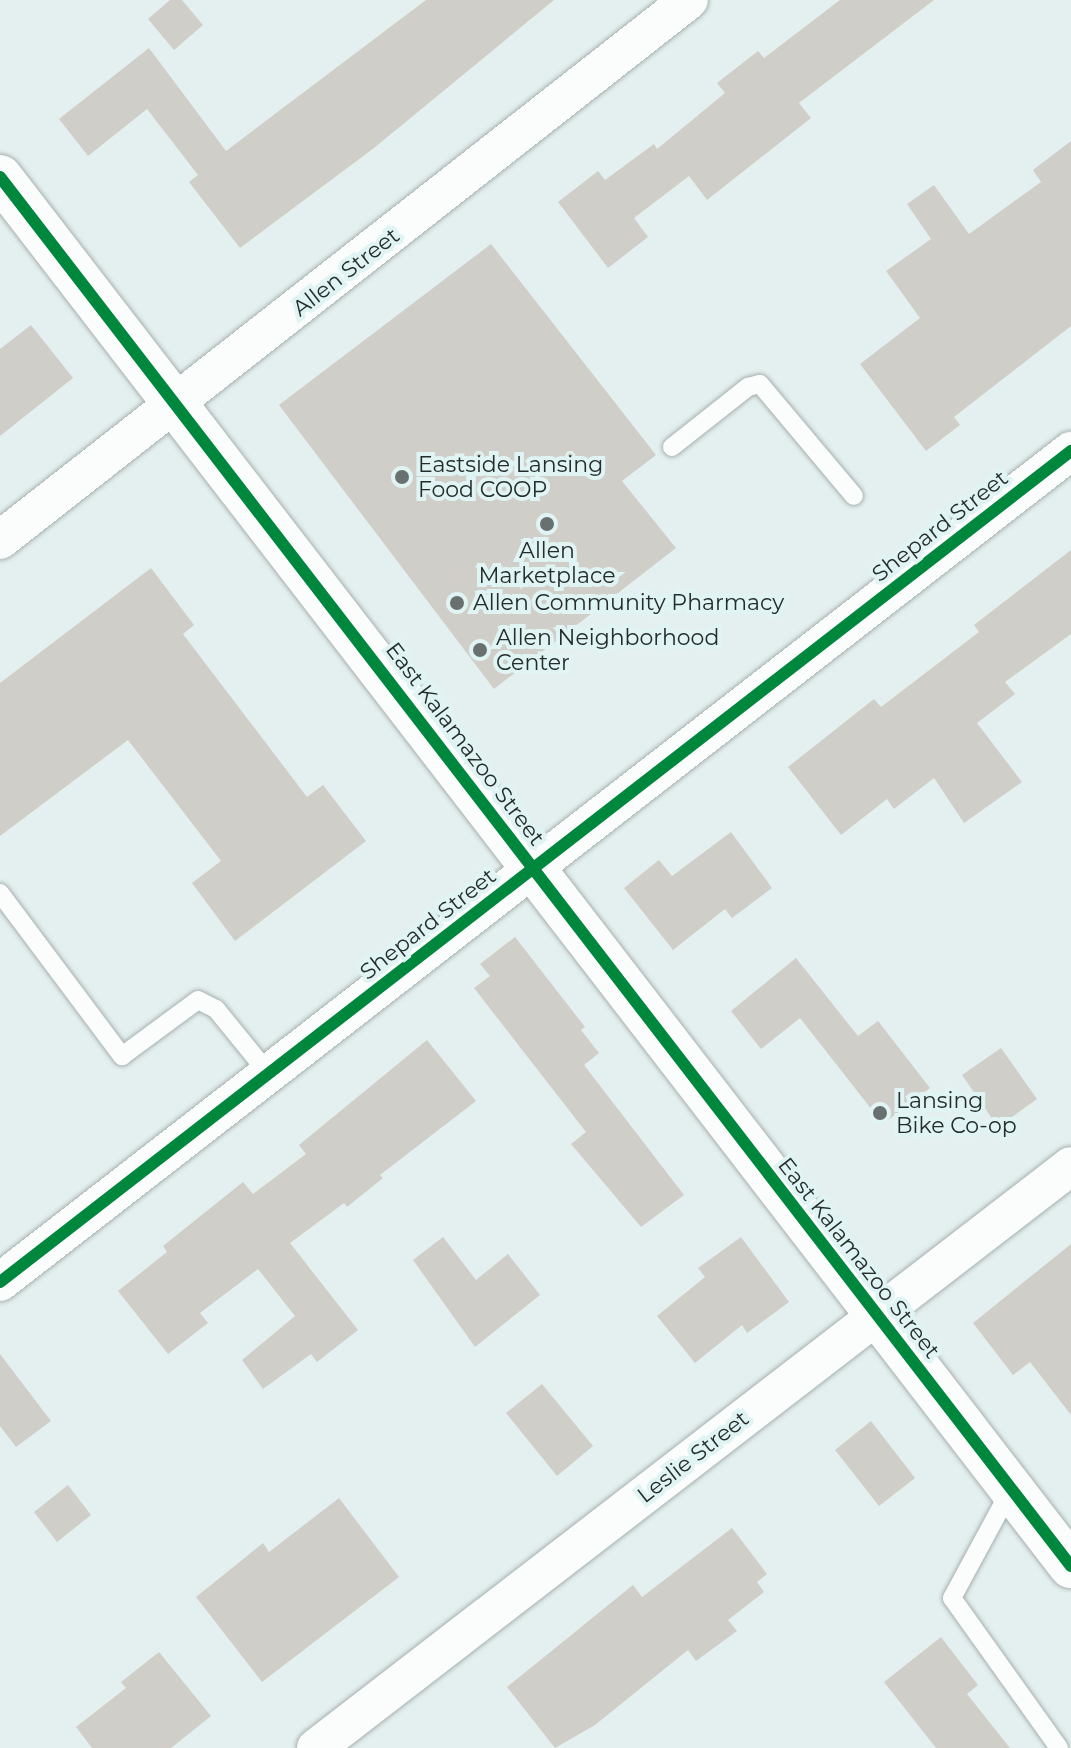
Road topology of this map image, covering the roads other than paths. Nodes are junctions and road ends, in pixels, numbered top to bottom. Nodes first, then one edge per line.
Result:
1 (689, 0) edge
2 (0, 177) edge
3 (178, 404) junction
4 (672, 447) dead end
5 (1071, 451) edge
6 (854, 496) dead end
7 (0, 540) edge
8 (534, 868) junction
9 (0, 893) edge
10 (268, 1073) junction
11 (1071, 1166) edge
12 (0, 1282) edge
13 (878, 1315) junction
14 (1011, 1489) junction
15 (1071, 1566) edge
16 (316, 1748) edge
17 (1059, 1748) edge

1 - 3 street, Allen Street
2 - 3 street, East Kalamazoo Street
3 - 7 street, Allen Street
3 - 8 street, East Kalamazoo Street
4 - 6 lane
5 - 8 street, Shepard Street
8 - 10 street, Shepard Street
8 - 13 street, East Kalamazoo Street
9 - 10 lane
10 - 12 street, Shepard Street
11 - 13 street, Leslie Street
13 - 14 street, East Kalamazoo Street
13 - 16 street, Leslie Street
14 - 15 street, East Kalamazoo Street
14 - 17 lane

